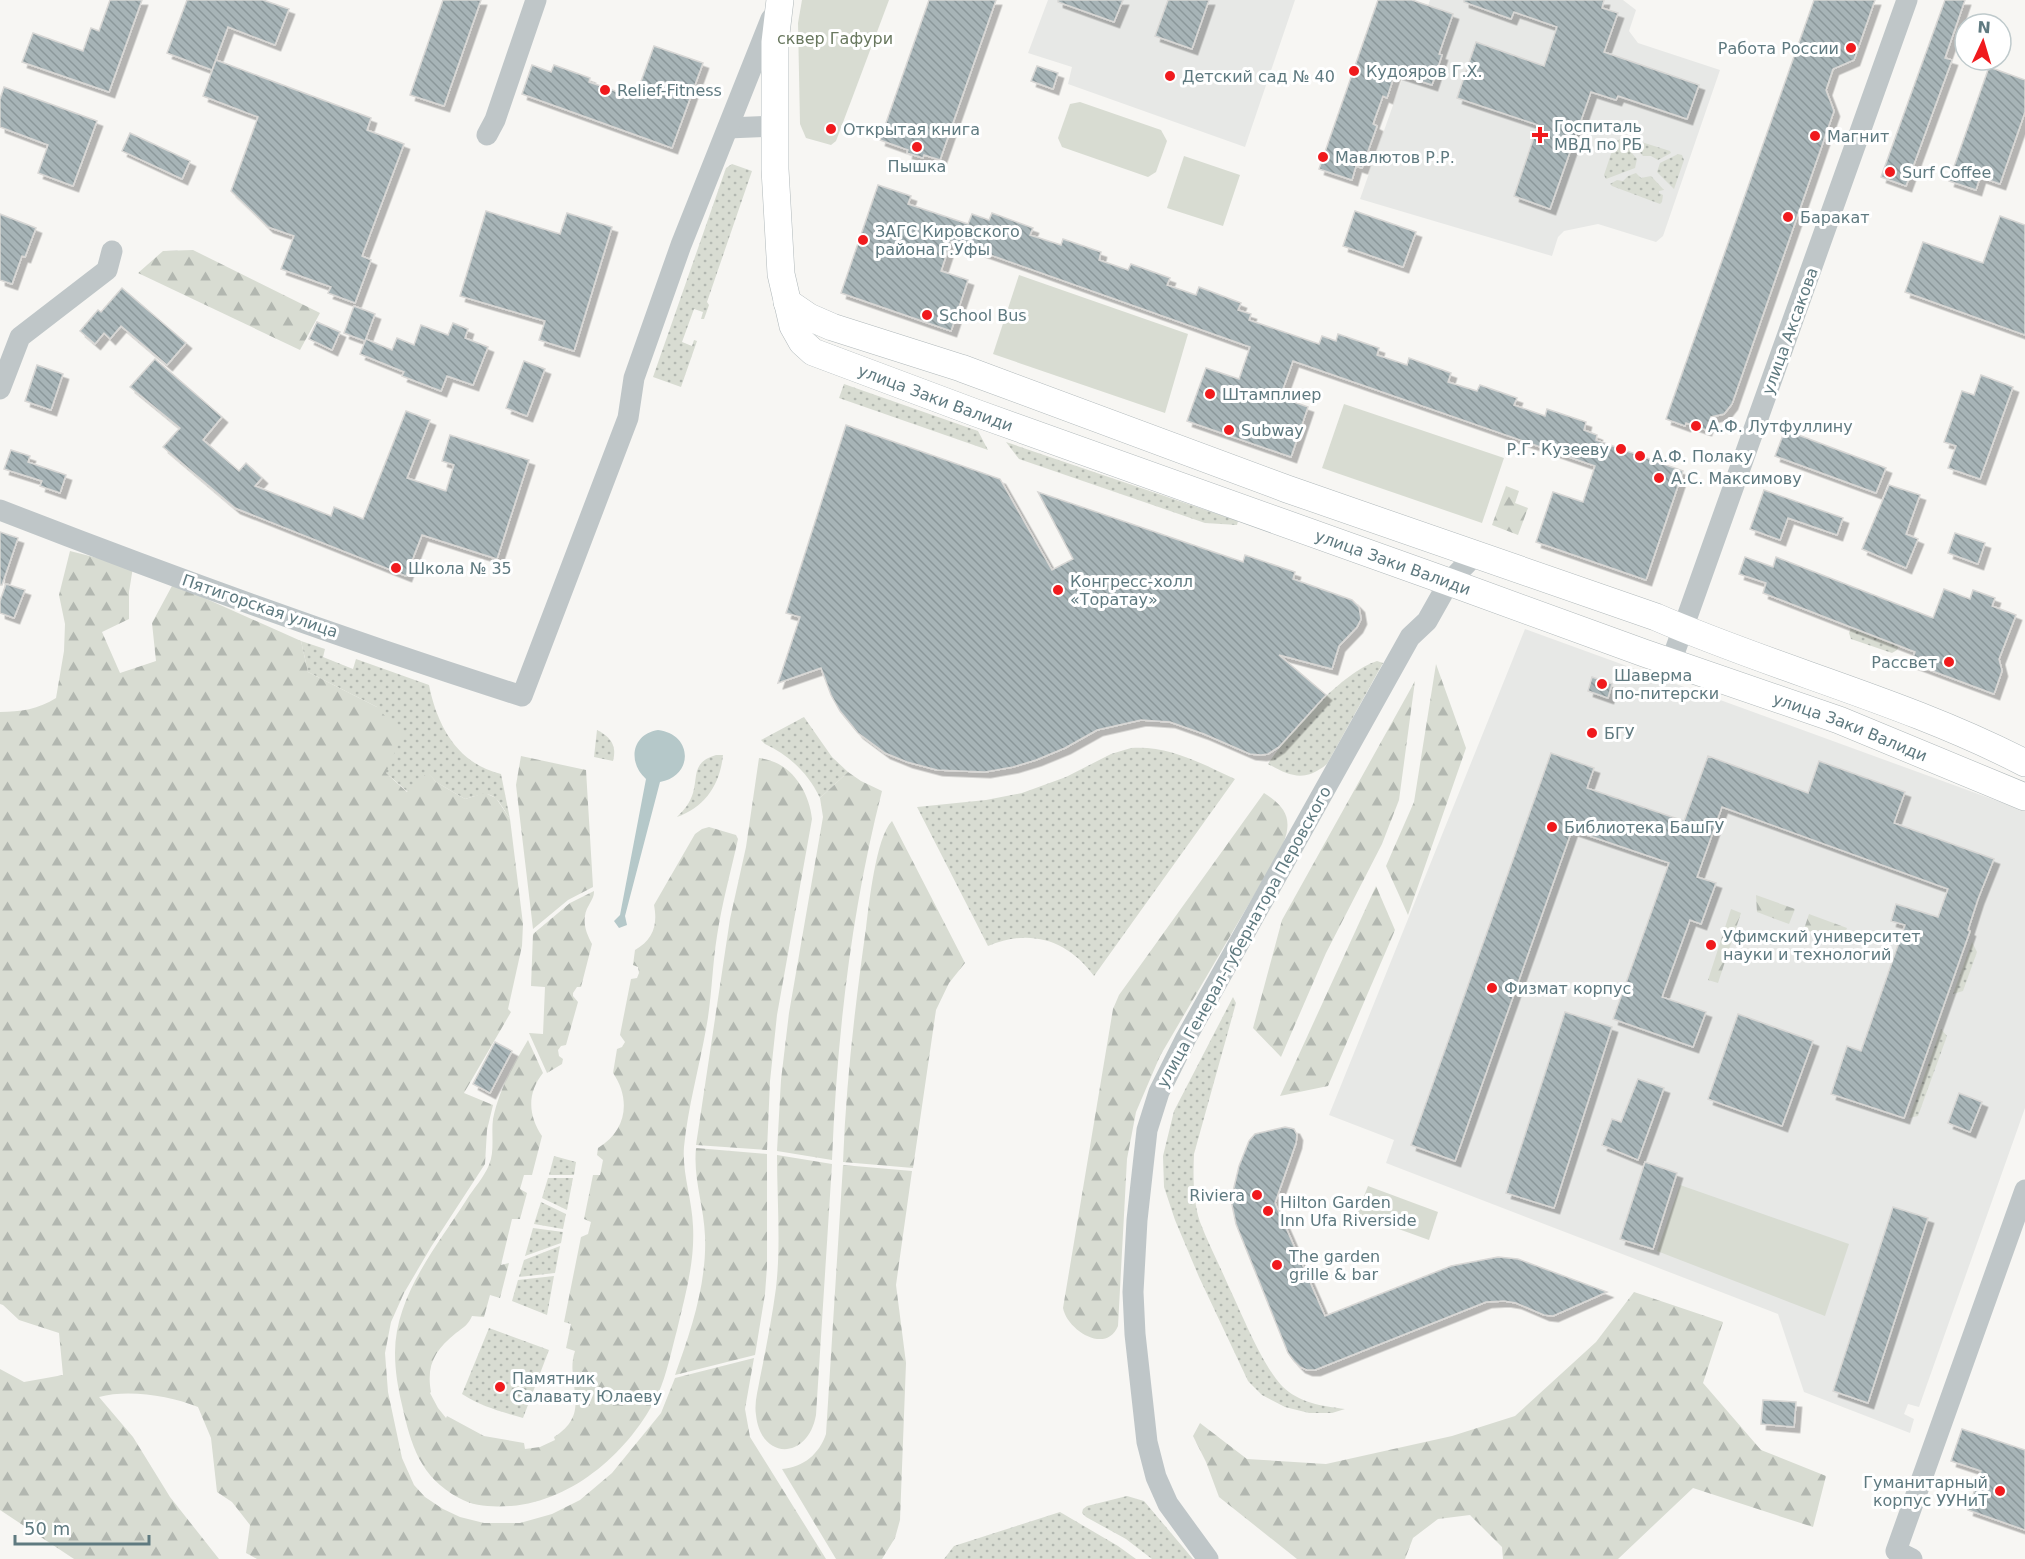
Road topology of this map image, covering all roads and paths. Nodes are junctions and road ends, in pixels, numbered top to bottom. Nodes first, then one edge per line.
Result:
1 (536, 0) edge
2 (779, 0) edge
3 (1906, 0) edge
4 (776, 126) junction
5 (728, 128) junction
6 (487, 135) dead end
7 (112, 251) dead end
8 (787, 302) junction
9 (0, 389) edge
10 (0, 510) edge
11 (1476, 554) junction
12 (1449, 582) junction
13 (1683, 629) junction
14 (1671, 662) junction
15 (2025, 763) edge
16 (2025, 797) edge
17 (2025, 1190) edge
18 (1904, 1555) edge
19 (1208, 1559) edge

1 - 6 street
2 - 4 main road, улица Заки Валиди
2 - 5 street
3 - 13 street, улица Аксакова
4 - 5 street
4 - 8 main road, улица Заки Валиди
5 - 10 street, Пятигорская улица
7 - 9 street
8 - 11 main road, улица Заки Валиди
8 - 12 main road, улица Заки Валиди
11 - 12 street, улица Генерал-губернатора Перовского
11 - 13 main road, улица Заки Валиди
12 - 14 main road, улица Заки Валиди
12 - 19 street, улица Генерал-губернатора Перовского
13 - 14 street, улица Аксакова
13 - 15 main road, улица Заки Валиди
14 - 16 main road, улица Заки Валиди
17 - 18 street

